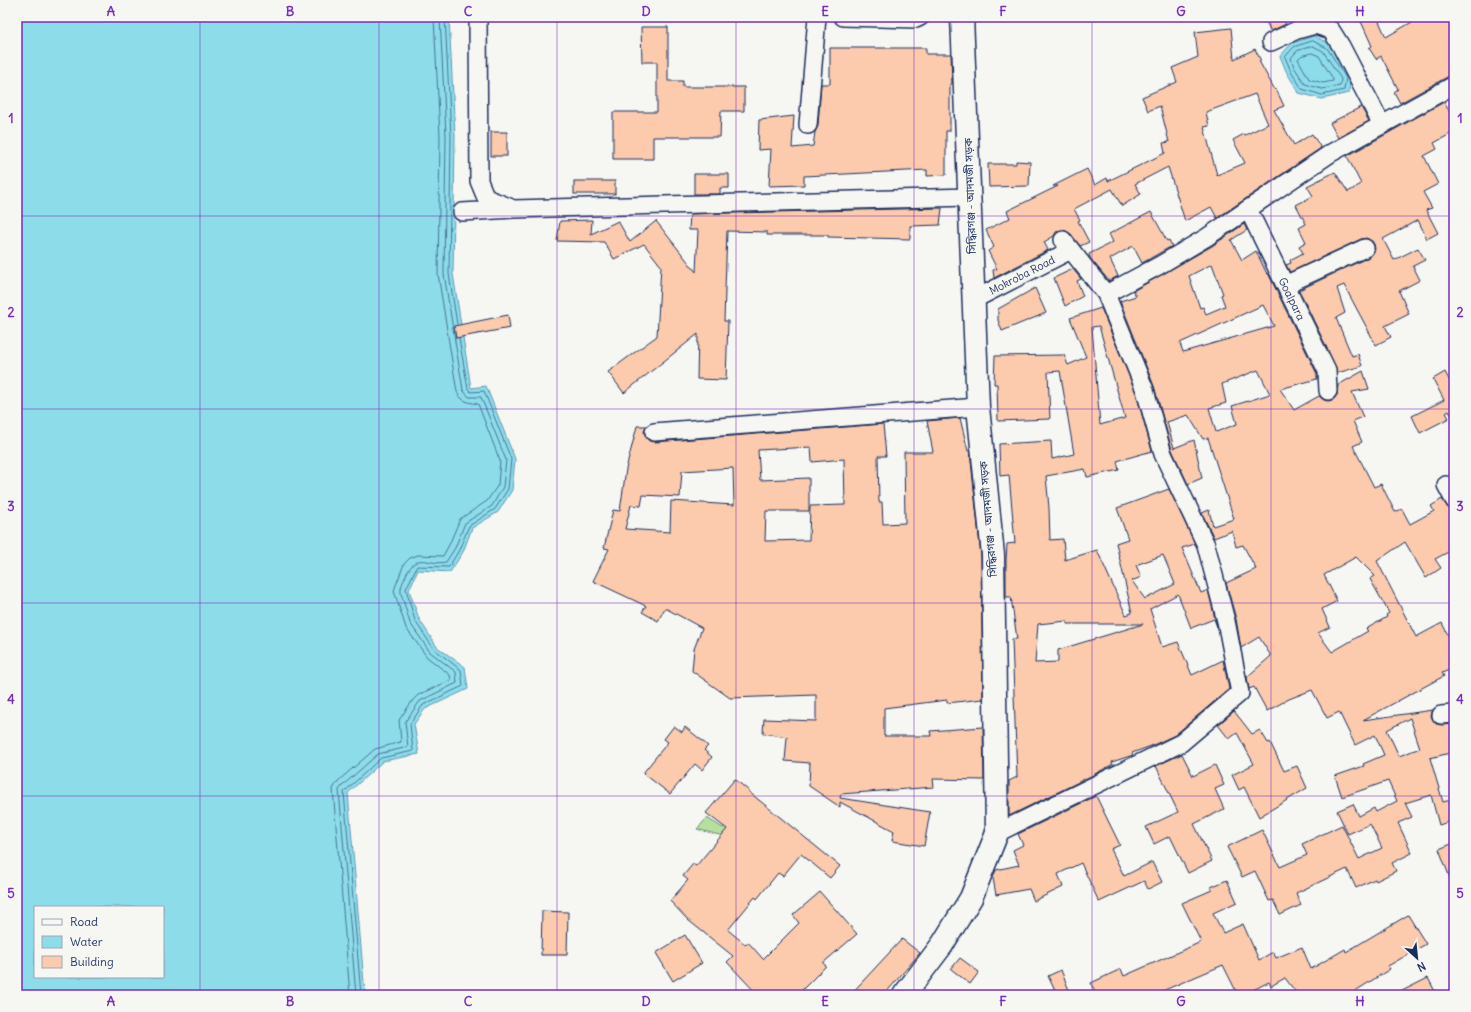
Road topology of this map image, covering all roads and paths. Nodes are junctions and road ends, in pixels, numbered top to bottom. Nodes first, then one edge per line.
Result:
1 (478, 17) edge
2 (817, 17) edge
3 (843, 17) edge
4 (920, 17) edge
5 (962, 17) edge
6 (1271, 42) dead end
7 (1454, 85) edge
8 (808, 125) dead end
9 (1382, 125) junction
10 (970, 197) junction
11 (513, 209) junction
12 (1248, 209) junction
13 (462, 212) dead end
14 (1365, 248) dead end
15 (1285, 286) junction
16 (1106, 294) junction
17 (973, 300) junction
18 (1328, 391) dead end
19 (978, 407) junction
20 (654, 432) dead end
21 (1446, 485) dead end
22 (1454, 500) edge
23 (997, 833) junction
24 (904, 995) edge

1 - 11 street
2 - 8 street
3 - 4 street
5 - 10 main road, সিদ্ধিরগঞ্জ - আদমজী সড়ক
6 - 9 street
7 - 9 street
9 - 12 street
10 - 11 street
10 - 17 main road, সিদ্ধিরগঞ্জ - আদমজী সড়ক
11 - 13 street
12 - 15 street, Goalpara
12 - 16 street
14 - 15 street
15 - 18 street, Goalpara
16 - 17 street, Mokroba Road
16 - 23 street
17 - 19 main road, সিদ্ধিরগঞ্জ - আদমজী সড়ক
19 - 20 street
19 - 23 main road, সিদ্ধিরগঞ্জ - আদমজী সড়ক
21 - 22 street
23 - 24 main road, সিদ্ধিরগঞ্জ - আদমজী সড়ক

